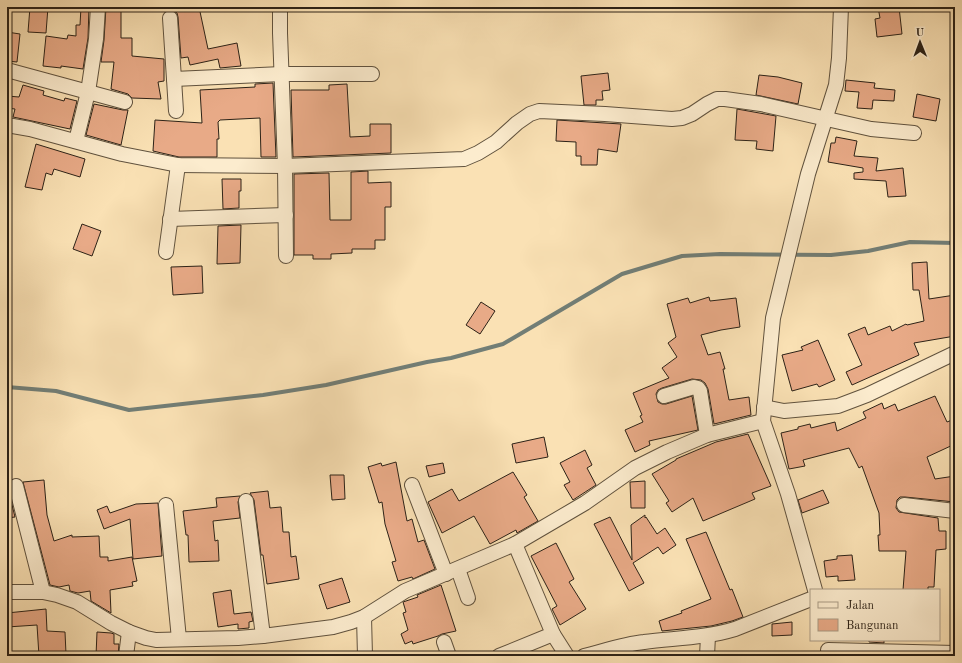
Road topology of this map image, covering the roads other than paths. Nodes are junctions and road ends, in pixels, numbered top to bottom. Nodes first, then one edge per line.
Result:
1 (98, 7) edge
2 (280, 7) edge
3 (841, 7) edge
4 (170, 18) dead end
5 (7, 70) edge
6 (282, 74) junction
7 (372, 74) dead end
8 (174, 79) junction
9 (88, 92) junction
10 (125, 102) dead end
11 (176, 111) dead end
12 (825, 118) junction
13 (7, 125) edge
14 (914, 133) dead end
15 (76, 141) junction
16 (178, 165) junction
17 (285, 166) junction
18 (286, 215) junction
19 (170, 219) junction
20 (166, 252) dead end
21 (286, 256) dead end
22 (955, 353) edge
23 (664, 396) dead end
24 (764, 407) junction
25 (763, 422) junction
26 (707, 434) junction
27 (412, 485) dead end
28 (16, 486) dead end
29 (246, 501) dead end
30 (166, 505) dead end
31 (904, 505) dead end
32 (955, 511) edge
33 (515, 544) junction
34 (452, 572) junction
35 (815, 589) edge
36 (7, 592) edge
37 (43, 592) junction
38 (468, 598) dead end
39 (810, 599) edge
40 (364, 617) junction
41 (129, 632) junction
42 (553, 634) junction
43 (263, 636) junction
44 (708, 636) junction
45 (179, 640) junction
46 (444, 642) dead end
47 (828, 649) edge
48 (955, 653) edge
49 (508, 654) edge
50 (126, 656) edge
51 (364, 656) edge
52 (449, 656) edge
53 (567, 656) edge
54 (584, 656) edge
55 (707, 656) edge

1 - 9 street
2 - 6 street
3 - 12 street
4 - 8 street
5 - 9 street
6 - 7 street
6 - 8 street
6 - 17 street
8 - 11 street
9 - 10 street
9 - 15 street
12 - 14 street
12 - 17 street
12 - 24 street
13 - 15 street
15 - 16 street
16 - 17 street
16 - 19 street
17 - 18 street
18 - 19 street
18 - 21 street
19 - 20 street
22 - 24 street
23 - 26 street
24 - 25 street
25 - 26 street
25 - 35 street
26 - 33 street
27 - 34 street
28 - 37 street
29 - 43 street
30 - 45 street
31 - 32 street
33 - 34 street
33 - 42 street
34 - 38 street
34 - 40 street
36 - 37 street
37 - 41 street
39 - 44 street
40 - 43 street
40 - 51 street
41 - 45 street
41 - 50 street
42 - 49 street
42 - 53 street
43 - 45 street
44 - 54 street
44 - 55 street
46 - 52 street
47 - 48 street

